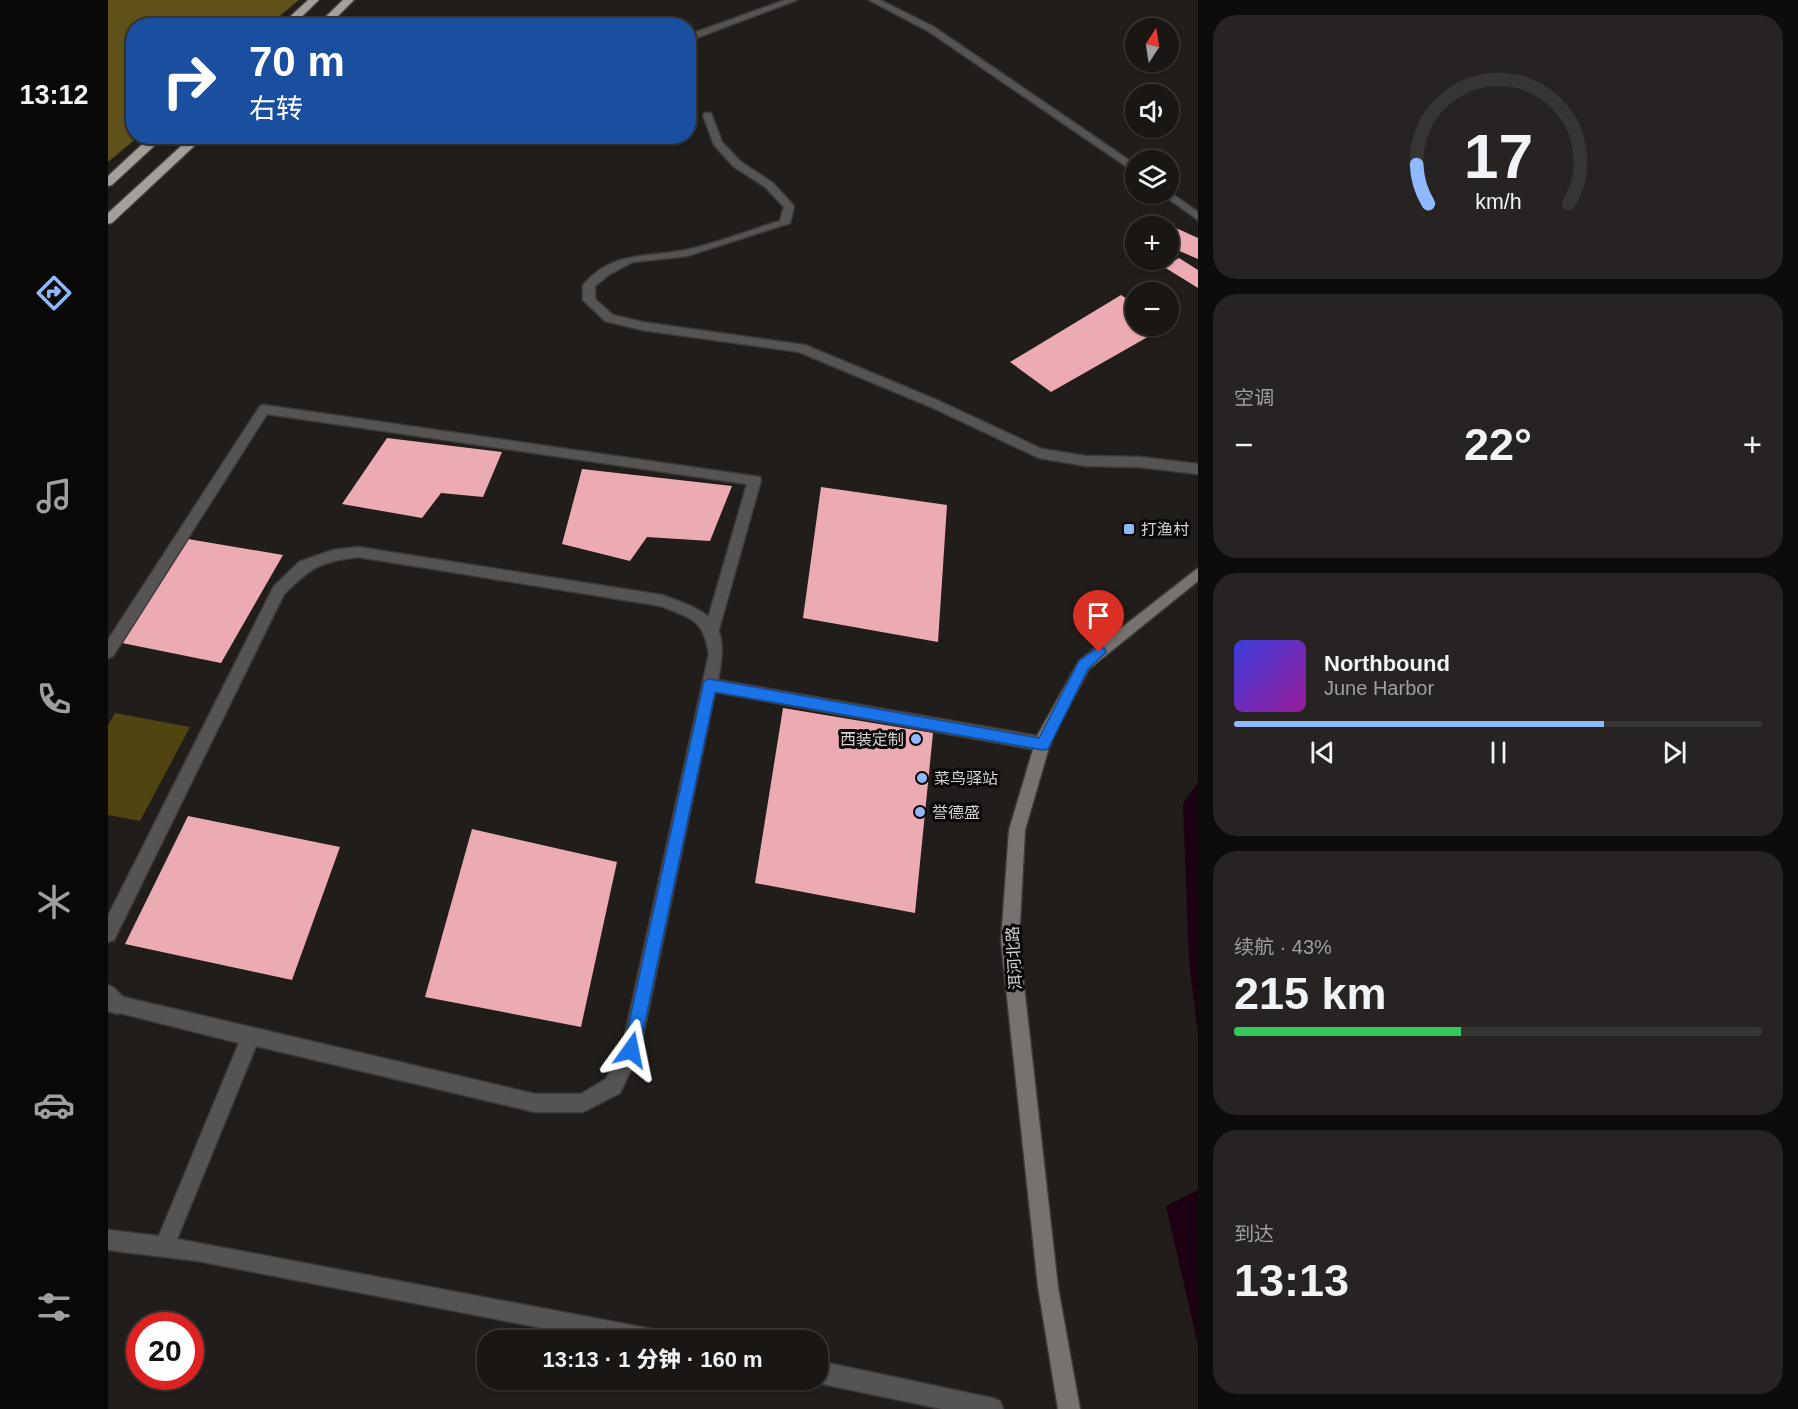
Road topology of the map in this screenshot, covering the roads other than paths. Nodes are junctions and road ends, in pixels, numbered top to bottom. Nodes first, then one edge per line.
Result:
1 (314, 0) edge
2 (349, 0) edge
3 (793, 0) edge
4 (873, 0) edge
5 (294, 18) edge
6 (330, 18) edge
7 (696, 35) edge
8 (708, 115) dead end
9 (150, 144) edge
10 (190, 144) edge
11 (1125, 162) edge
12 (108, 182) edge
13 (1179, 203) edge
14 (1198, 217) edge
15 (108, 220) edge
16 (1198, 469) edge
17 (1198, 573) edge
18 (712, 629) junction
19 (108, 652) edge
20 (709, 685) junction
21 (1043, 744) junction
22 (108, 934) edge
23 (111, 1000) edge
24 (251, 1036) junction
25 (108, 1240) edge
26 (164, 1247) junction
27 (605, 1330) edge
28 (828, 1374) edge
29 (992, 1409) edge
30 (1070, 1409) edge

1 - 5 highway
2 - 6 highway
3 - 7 street
4 - 11 street
8 - 16 street
9 - 12 highway
10 - 15 highway
13 - 14 street
17 - 21 street, 洱河北路
18 - 19 street
18 - 20 street
18 - 22 street
20 - 21 street
20 - 24 street
21 - 30 street, 洱河北路
23 - 24 street
24 - 26 street
25 - 26 street
26 - 27 street
28 - 29 street

